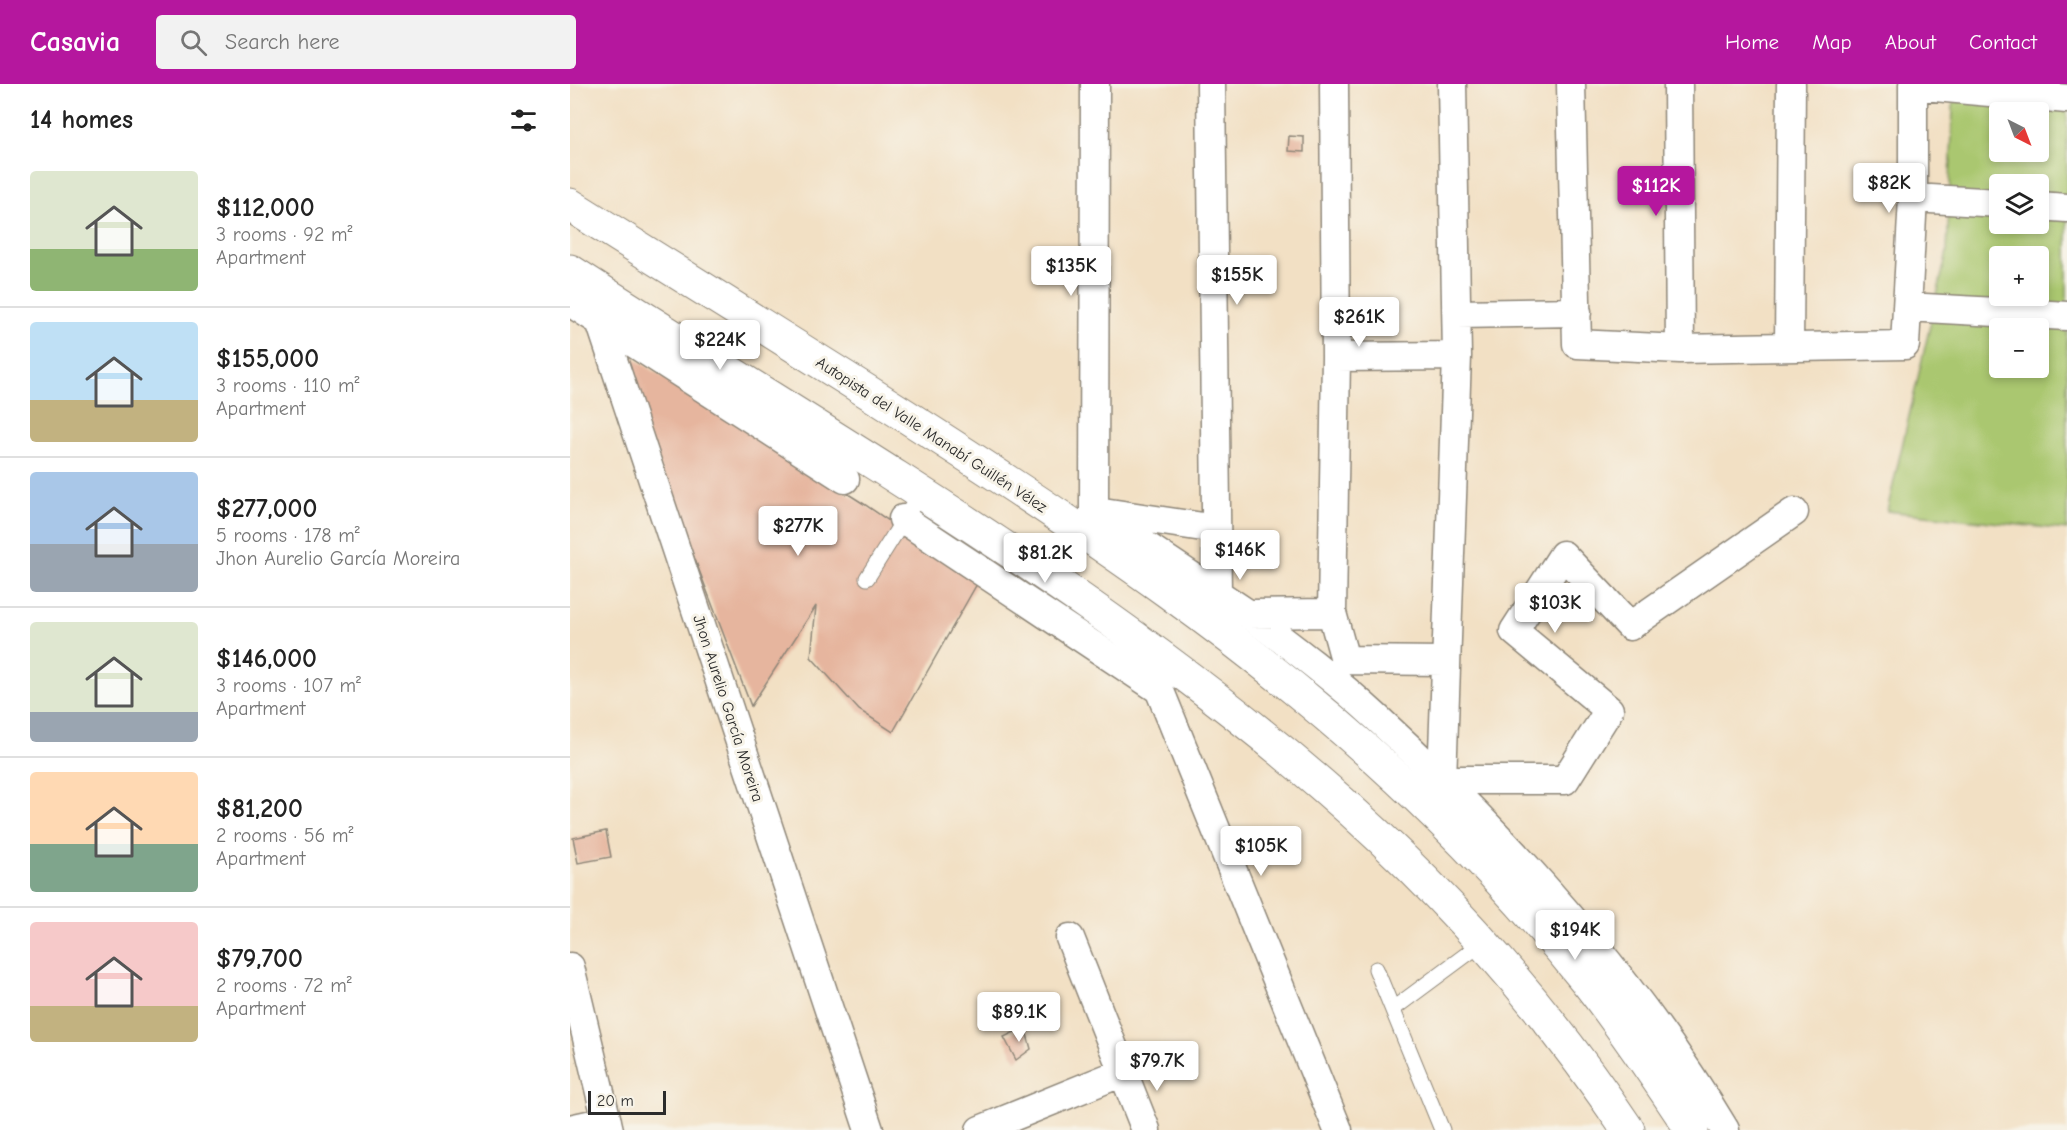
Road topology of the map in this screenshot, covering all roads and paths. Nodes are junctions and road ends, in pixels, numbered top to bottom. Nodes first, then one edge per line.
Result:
1 (1095, 84) edge
2 (1211, 84) edge
3 (1334, 84) edge
4 (1452, 84) edge
5 (1571, 84) edge
6 (1678, 84) edge
7 (1791, 84) edge
8 (1913, 85) edge
9 (2067, 99) edge
10 (1913, 198) junction
11 (1989, 202) edge
12 (570, 205) edge
13 (2049, 207) edge
14 (2067, 208) edge
15 (577, 286) edge
16 (1907, 307) junction
17 (1576, 312) junction
18 (1458, 314) junction
19 (2067, 316) edge
20 (600, 321) junction
21 (1789, 347) junction
22 (1680, 349) junction
23 (1457, 356) junction
24 (1336, 357) junction
25 (845, 479) dead end
26 (912, 506) junction
27 (1794, 512) dead end
28 (1087, 520) junction
29 (1216, 529) junction
30 (867, 578) dead end
31 (1210, 605) junction
32 (1332, 613) junction
33 (1248, 614) junction
34 (1140, 642) junction
35 (1444, 661) junction
36 (1160, 690) junction
37 (1442, 780) junction
38 (1437, 816) junction
39 (1070, 938) dead end
40 (1482, 943) junction
41 (570, 967) edge
42 (1376, 969) dead end
43 (1393, 1009) junction
44 (1123, 1072) junction
45 (608, 1125) edge
46 (570, 1129) edge
47 (869, 1130) edge
48 (980, 1130) edge
49 (1146, 1130) edge
50 (1338, 1130) edge
51 (1442, 1130) edge
52 (1628, 1130) edge
53 (1692, 1130) edge
54 (1725, 1130) edge

1 - 28 street
2 - 29 street
3 - 24 street
4 - 18 street
5 - 17 street
6 - 22 street
7 - 21 street
8 - 9 street
8 - 10 street
10 - 11 street
10 - 16 street
12 - 28 main road, Autopista del Valle Manabí Guillén Vélez
13 - 14 street
15 - 20 street, Jhon Aurelio García Moreira
15 - 26 main road
16 - 19 street
16 - 21 street
17 - 18 street
17 - 22 street
18 - 23 street
20 - 25 street
20 - 47 street, Jhon Aurelio García Moreira
21 - 22 street
23 - 24 street
23 - 35 street
24 - 32 street
26 - 30 lane
26 - 34 main road
26 - 36 street
27 - 37 street
28 - 29 street
28 - 31 main road, Autopista del Valle Manabí Guillén Vélez
29 - 31 street
31 - 33 street
31 - 38 main road, Autopista del Valle Manabí Guillén Vélez
32 - 33 street
32 - 35 street
33 - 37 street
34 - 36 street
34 - 40 main road
35 - 37 street
36 - 50 street
37 - 38 street
37 - 54 street
38 - 53 main road, Autopista del Valle Manabí Guillén Vélez
39 - 44 street
40 - 43 lane
40 - 52 main road
41 - 45 street
42 - 43 lane
43 - 51 lane
44 - 48 street
44 - 49 street
45 - 46 street

